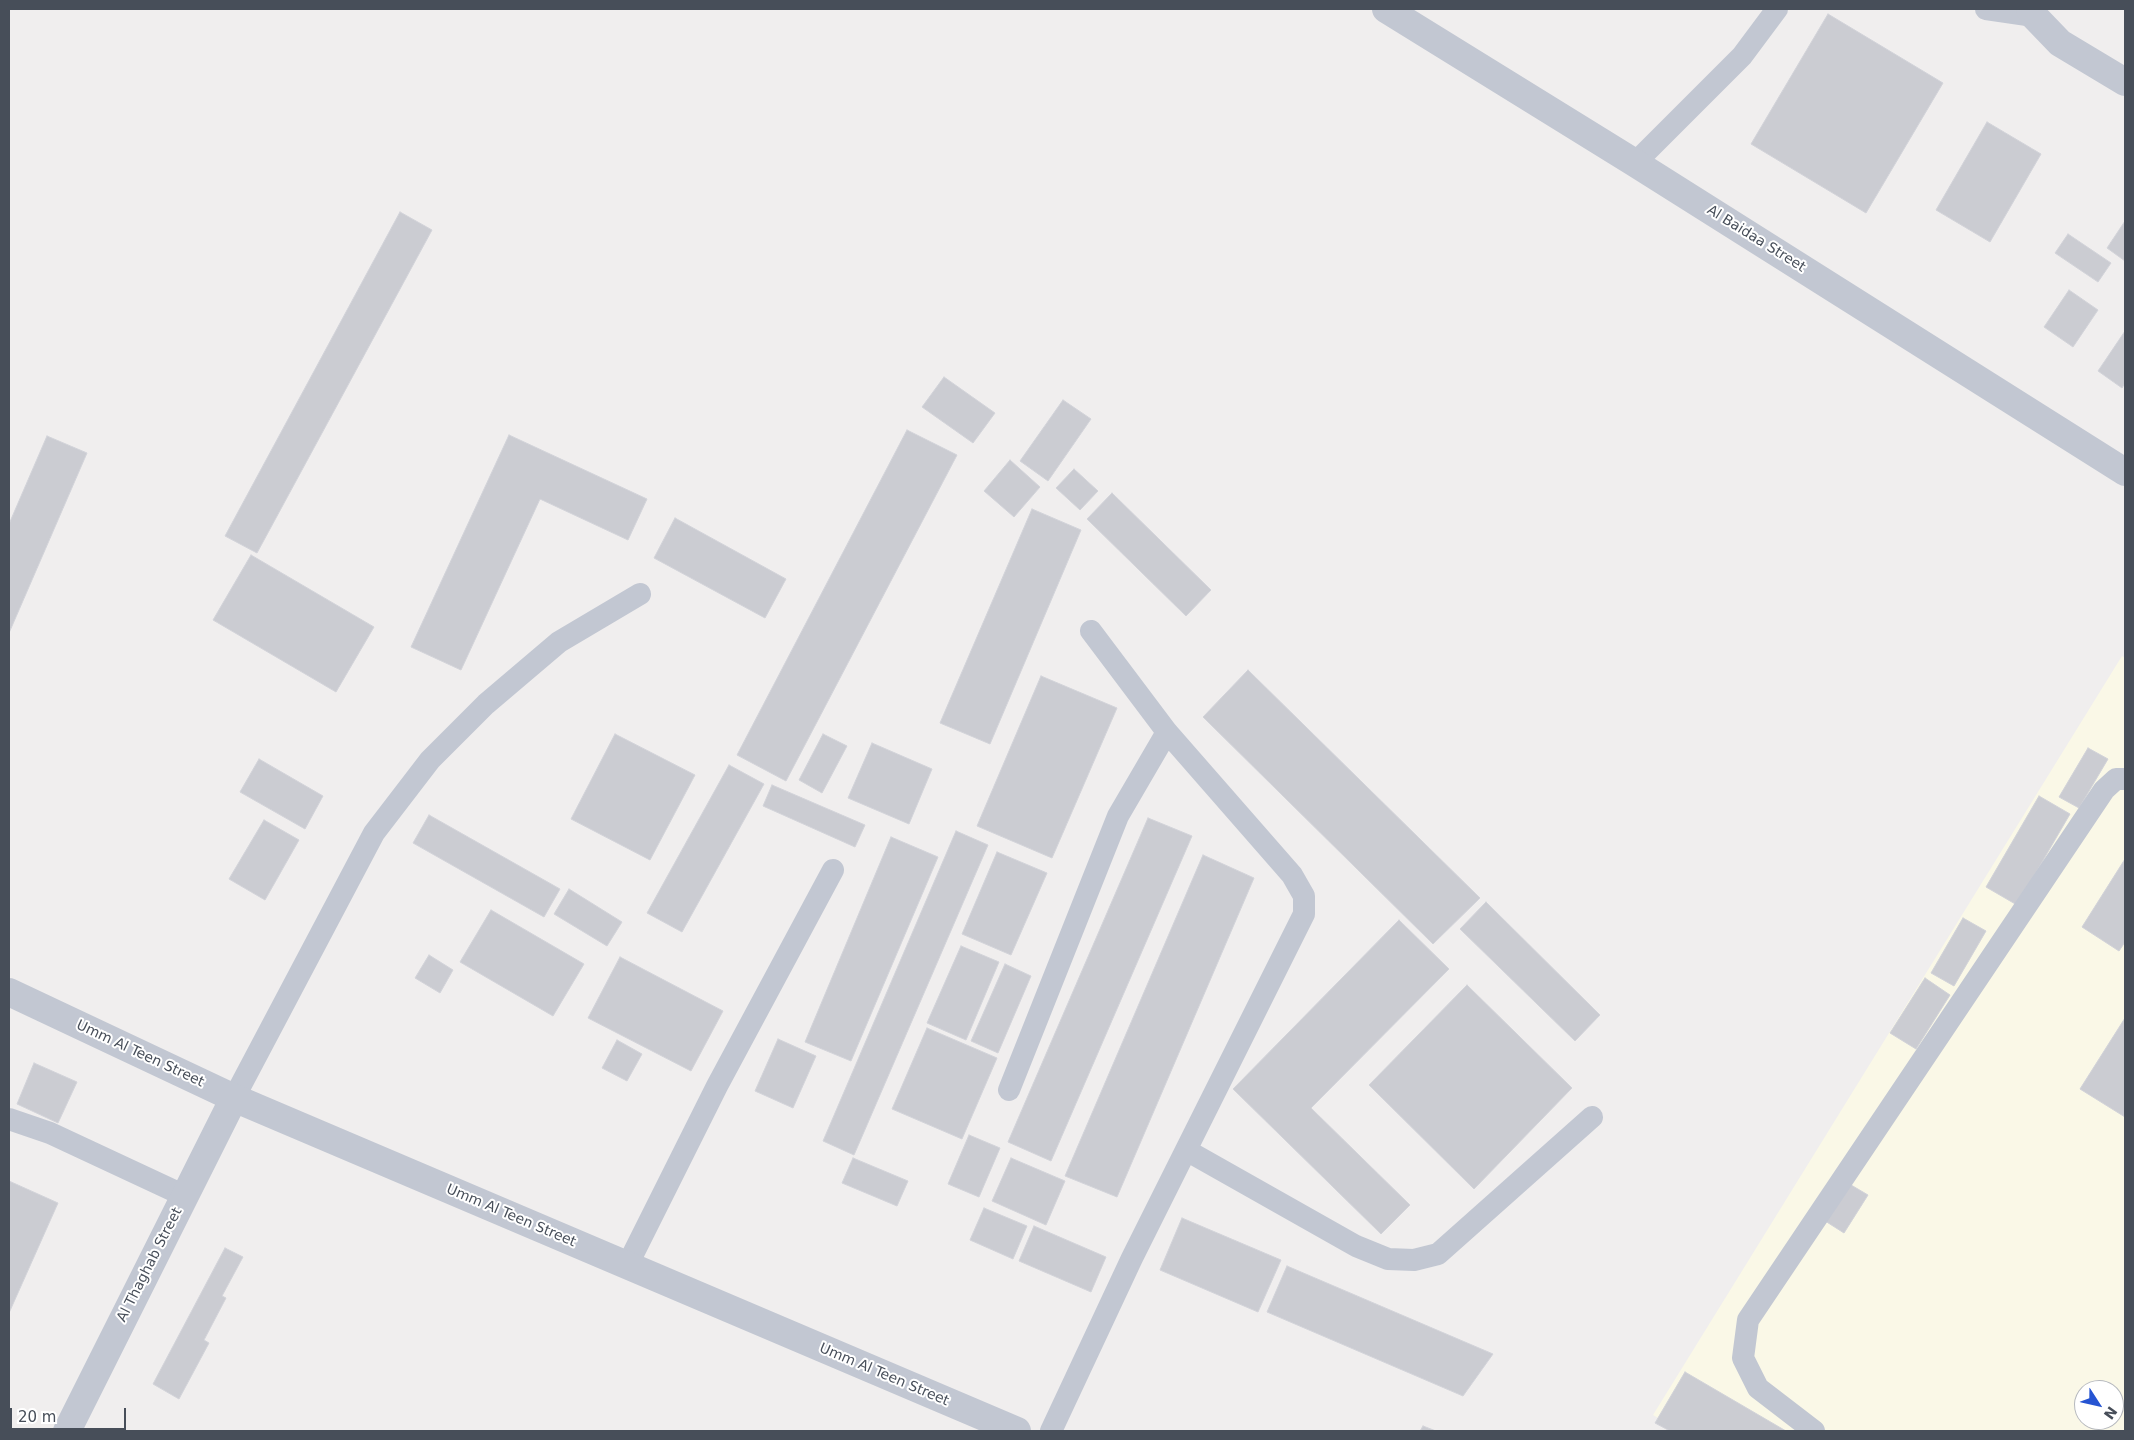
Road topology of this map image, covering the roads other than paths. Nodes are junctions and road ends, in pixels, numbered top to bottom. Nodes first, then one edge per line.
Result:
1 (1386, 9) edge
2 (1777, 9) edge
3 (1986, 9) edge
4 (2032, 12) edge
5 (2125, 82) edge
6 (1635, 163) junction
7 (2125, 472) edge
8 (640, 594) dead end
9 (1091, 631) dead end
10 (1167, 732) junction
11 (2125, 779) edge
12 (834, 870) dead end
13 (9, 992) edge
14 (1009, 1090) dead end
15 (234, 1098) junction
16 (1592, 1117) dead end
17 (9, 1119) edge
18 (1186, 1150) junction
19 (185, 1196) junction
20 (627, 1266) junction
21 (67, 1431) edge
22 (1017, 1431) edge
23 (1051, 1431) edge
24 (1814, 1431) edge

1 - 6 street, Al Baidaa Street
2 - 6 lane
3 - 4 lane
4 - 5 street
6 - 7 street, Al Baidaa Street
8 - 15 lane
9 - 10 lane
10 - 14 lane
10 - 18 lane
11 - 24 lane
12 - 20 lane
13 - 15 street, Umm Al Teen Street
15 - 19 street, Al Thaghab Street
15 - 20 street, Umm Al Teen Street
16 - 18 lane
17 - 19 lane
18 - 23 lane
19 - 21 street, Al Thaghab Street
20 - 22 street, Umm Al Teen Street

